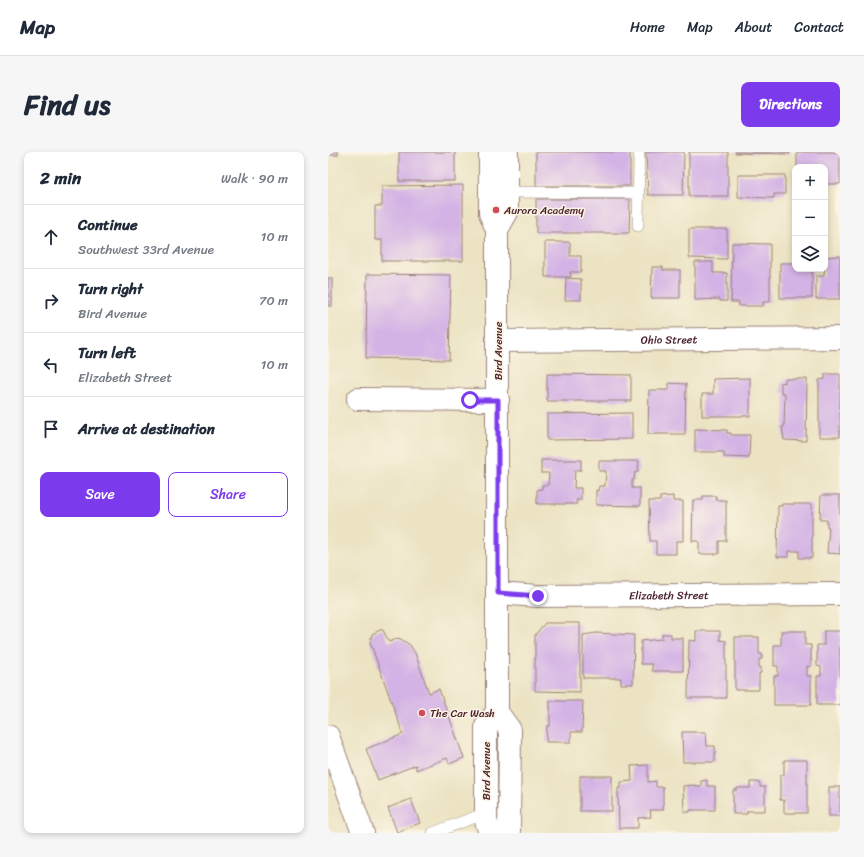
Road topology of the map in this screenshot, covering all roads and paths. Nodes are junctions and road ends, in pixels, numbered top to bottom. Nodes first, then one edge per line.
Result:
1 (490, 152) edge
2 (507, 152) edge
3 (639, 154) dead end
4 (507, 192) junction
5 (639, 193) junction
6 (638, 226) dead end
7 (497, 230) junction
8 (840, 338) edge
9 (498, 341) junction
10 (358, 399) dead end
11 (498, 400) junction
12 (498, 593) junction
13 (840, 594) edge
14 (497, 712) junction
15 (328, 736) edge
16 (488, 823) edge
17 (363, 833) edge
18 (433, 833) edge
19 (509, 833) edge

1 - 7 main road, Bird Avenue
2 - 4 main road, Bird Avenue
3 - 5 lane
4 - 5 lane
4 - 7 main road, Bird Avenue
5 - 6 lane
7 - 9 main road, Bird Avenue
8 - 9 main road, Ohio Street
9 - 11 main road, Bird Avenue
10 - 11 main road
11 - 12 main road, Bird Avenue
12 - 13 main road, Elizabeth Street
12 - 14 main road, Bird Avenue
14 - 16 main road, Bird Avenue
14 - 19 main road
15 - 17 main road
16 - 18 lane

